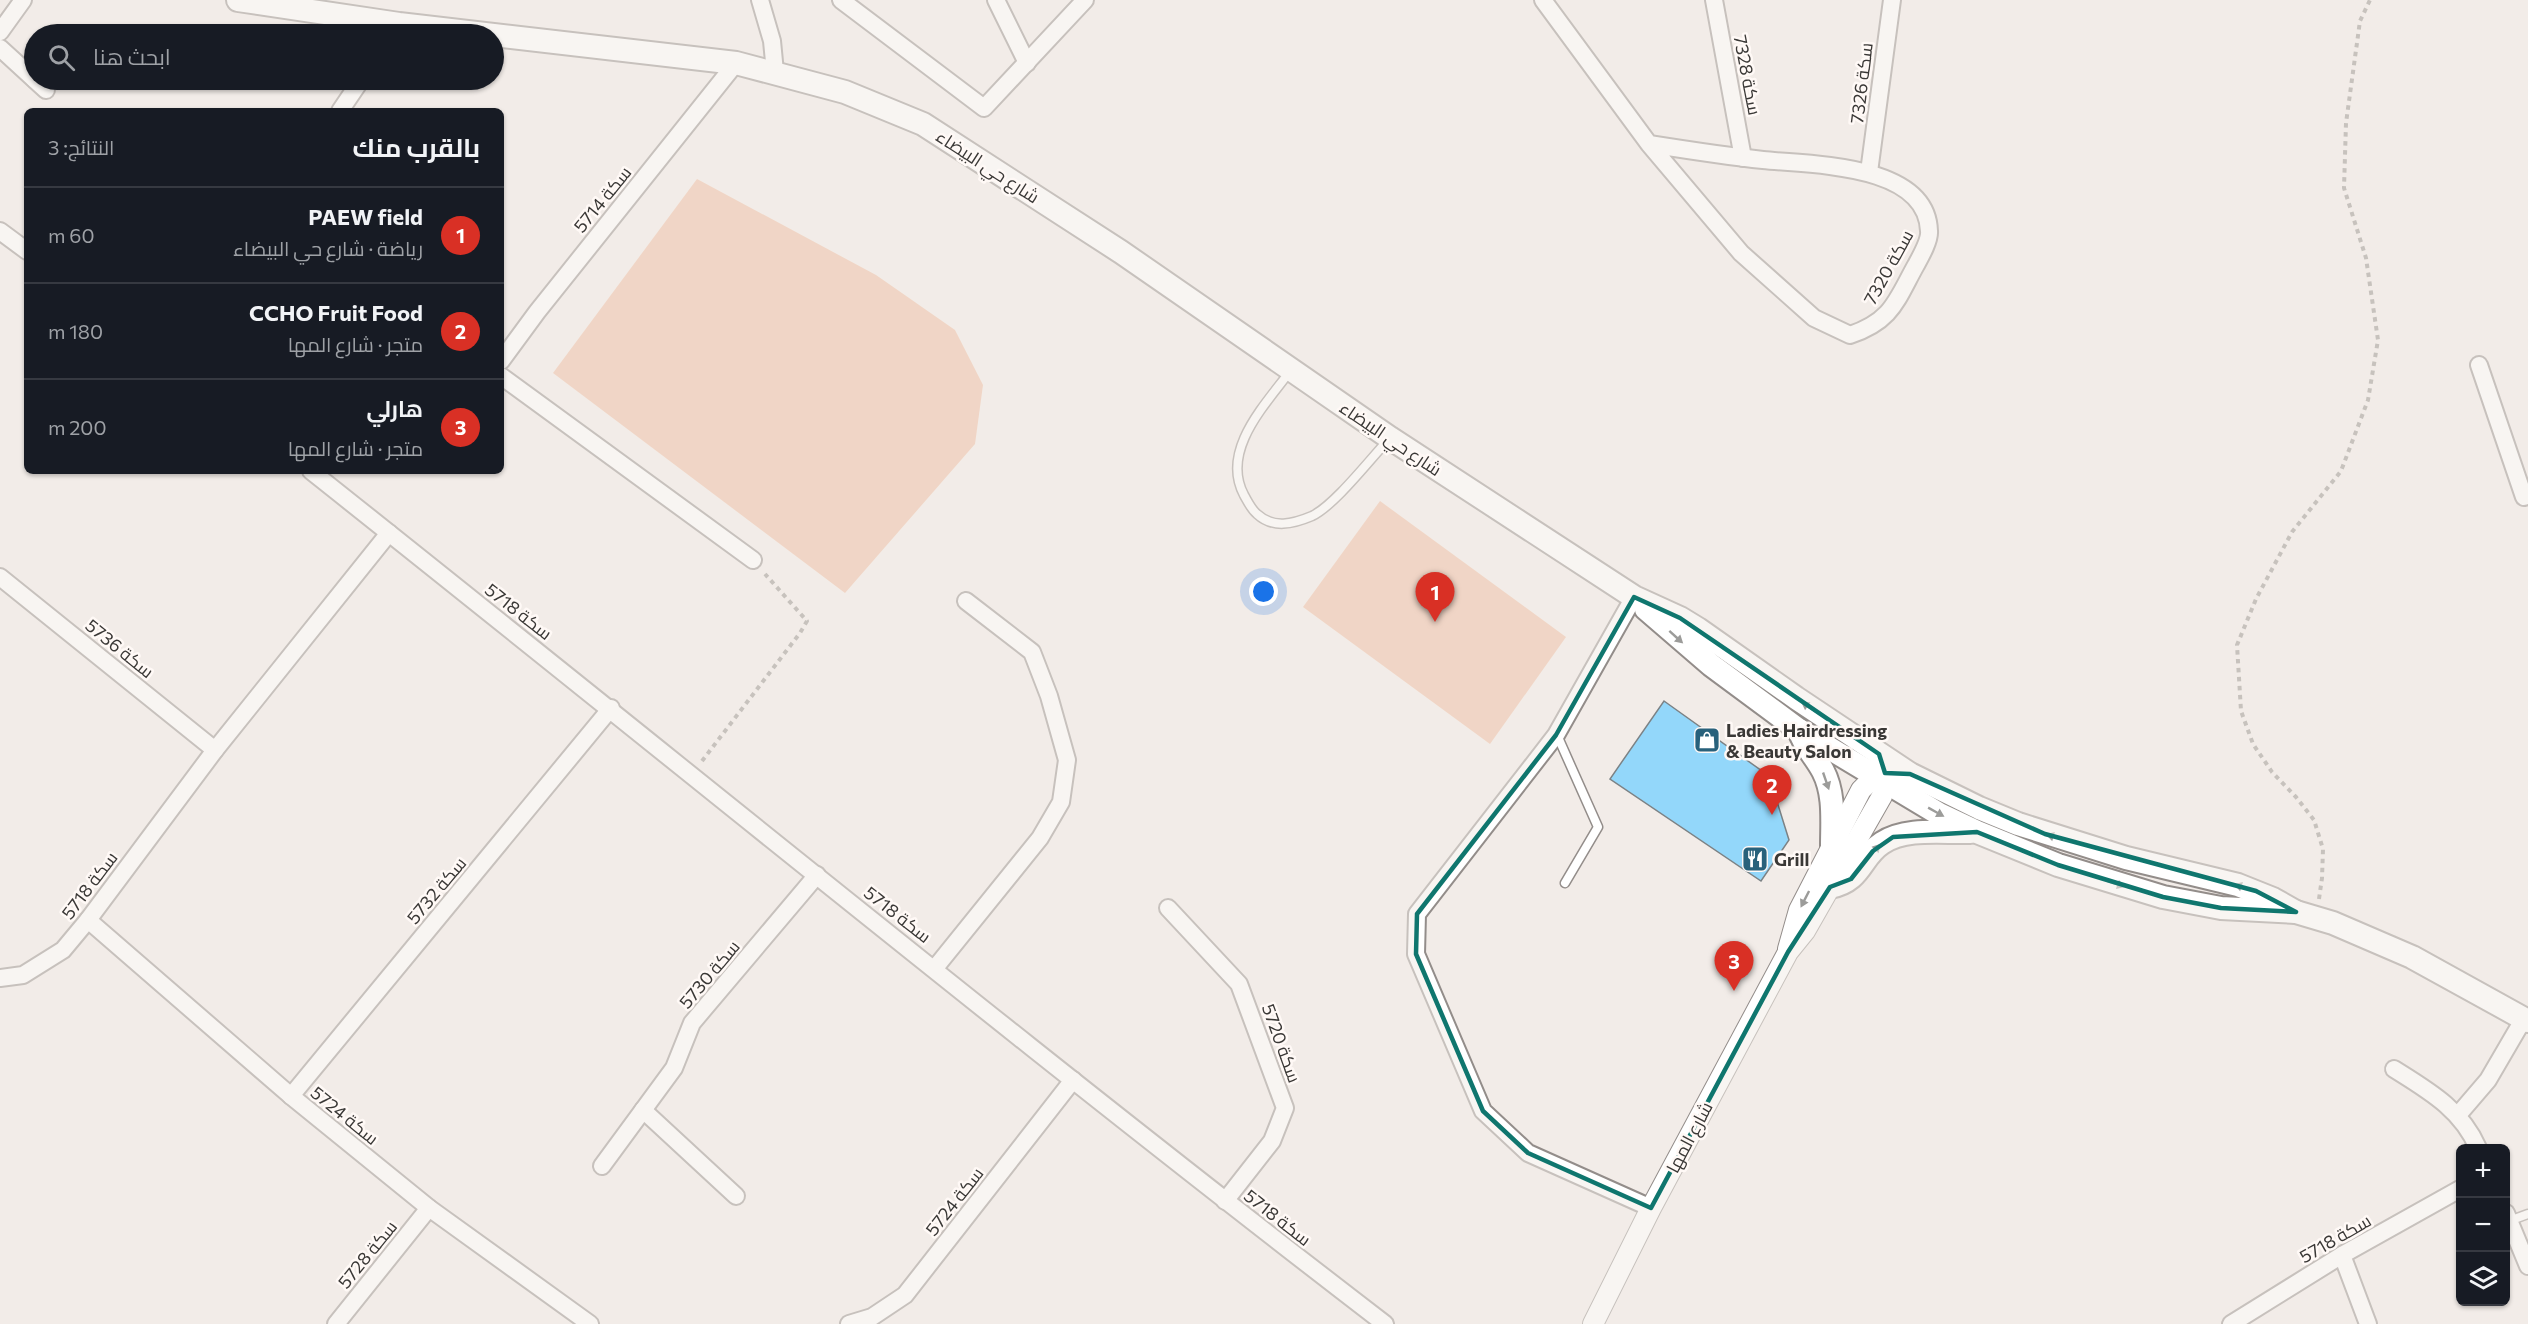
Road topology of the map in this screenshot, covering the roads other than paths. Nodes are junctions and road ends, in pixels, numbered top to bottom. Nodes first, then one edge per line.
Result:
1 (22, 0) edge
2 (238, 0) edge
3 (760, 0) edge
4 (841, 0) edge
5 (996, 0) edge
6 (1086, 0) edge
7 (1543, 0) edge
8 (1714, 0) edge
9 (1892, 0) edge
10 (369, 24) edge
11 (0, 33) edge
12 (504, 40) edge
13 (0, 48) edge
14 (736, 63) junction
15 (1027, 63) junction
16 (24, 70) edge
17 (776, 72) junction
18 (355, 90) edge
19 (342, 108) edge
20 (1649, 144) junction
21 (1743, 158) junction
22 (1869, 172) junction
23 (0, 231) edge
24 (24, 249) edge
25 (504, 357) edge
26 (2479, 365) dead end
27 (1291, 370) junction
28 (504, 378) edge
29 (1390, 438) junction
30 (315, 474) edge
31 (2527, 500) edge
32 (389, 533) junction
33 (753, 560) road end
34 (1, 580) edge
35 (1634, 597) junction
36 (966, 601) dead end
37 (610, 708) junction
38 (1799, 729) junction
39 (1556, 735) junction
40 (215, 750) junction
41 (1881, 772) junction
42 (1977, 832) junction
43 (1832, 846) junction
44 (818, 875) junction
45 (1565, 883) dead end
46 (1830, 887) junction
47 (1168, 908) dead end
48 (2306, 915) junction
49 (88, 920) junction
50 (1788, 952) junction
51 (934, 968) junction
52 (0, 978) edge
53 (2526, 1023) edge
54 (2394, 1069) dead end
55 (1073, 1080) junction
56 (291, 1096) junction
57 (643, 1110) junction
58 (2458, 1115) junction
59 (2476, 1144) edge
60 (602, 1166) dead end
61 (2456, 1191) edge
62 (736, 1196) dead end
63 (1225, 1201) junction
64 (429, 1208) junction
65 (1651, 1208) junction
66 (2528, 1214) edge
67 (2510, 1217) edge
68 (2510, 1224) edge
69 (2342, 1255) junction
70 (2528, 1266) edge
71 (336, 1324) edge
72 (590, 1324) edge
73 (849, 1324) edge
74 (1385, 1324) edge
75 (1593, 1324) edge
76 (2231, 1324) edge
77 (2368, 1324) edge

1 - 11 street
2 - 10 main road, شارع حي البيضاء
3 - 17 street
4 - 15 street
5 - 15 street
6 - 15 street
7 - 20 street, سكة 7320
8 - 21 street, سكة 7328
9 - 22 street, سكة 7326
12 - 14 main road, شارع حي البيضاء
13 - 16 street
14 - 17 main road, شارع حي البيضاء
14 - 25 street, سكة 5714
17 - 27 main road, شارع حي البيضاء
18 - 19 street
20 - 21 street, سكة 7320
20 - 22 street, سكة 7320
21 - 22 street, سكة 7320
23 - 24 street
26 - 31 street
27 - 29 main road, شارع حي البيضاء
27 - 29 lane
28 - 33 street
29 - 35 main road, شارع حي البيضاء
30 - 32 street, سكة 5718
32 - 37 street, سكة 5718
32 - 40 street, سكة 5718
34 - 40 street, سكة 5736
35 -> 38 main road
35 - 39 street
41 -> 35 main road
36 - 51 street
37 - 44 street, سكة 5718
37 - 56 street, سكة 5732
38 - 41 main road
38 -> 43 main road
39 - 45 lane
39 - 65 street
40 - 49 street, سكة 5718
41 -> 42 main road
41 - 43 street, شارع المها
41 - 46 street, شارع المها
48 -> 41 main road
46 -> 42 main road
42 -> 48 main road
43 -> 50 street, شارع المها
44 - 51 street, سكة 5718
44 - 57 street, سكة 5730
46 - 50 street, شارع المها
47 - 63 street, سكة 5720
48 - 53 main road
49 - 52 street, سكة 5718
49 - 56 street, سكة 5724
50 - 65 street, شارع المها
51 - 55 street, سكة 5718
53 - 58 street
54 - 58 street
55 - 63 street, سكة 5718
55 - 73 street, سكة 5724
56 - 64 street, سكة 5724
57 - 60 street, سكة 5730
57 - 62 street
58 - 59 street
61 - 69 street, سكة 5718
63 - 74 street, سكة 5718
64 - 71 street, سكة 5728
64 - 72 street, سكة 5724
65 - 75 street, شارع المها
66 - 67 lane
68 - 70 street
69 - 76 street, سكة 5718
69 - 77 street

